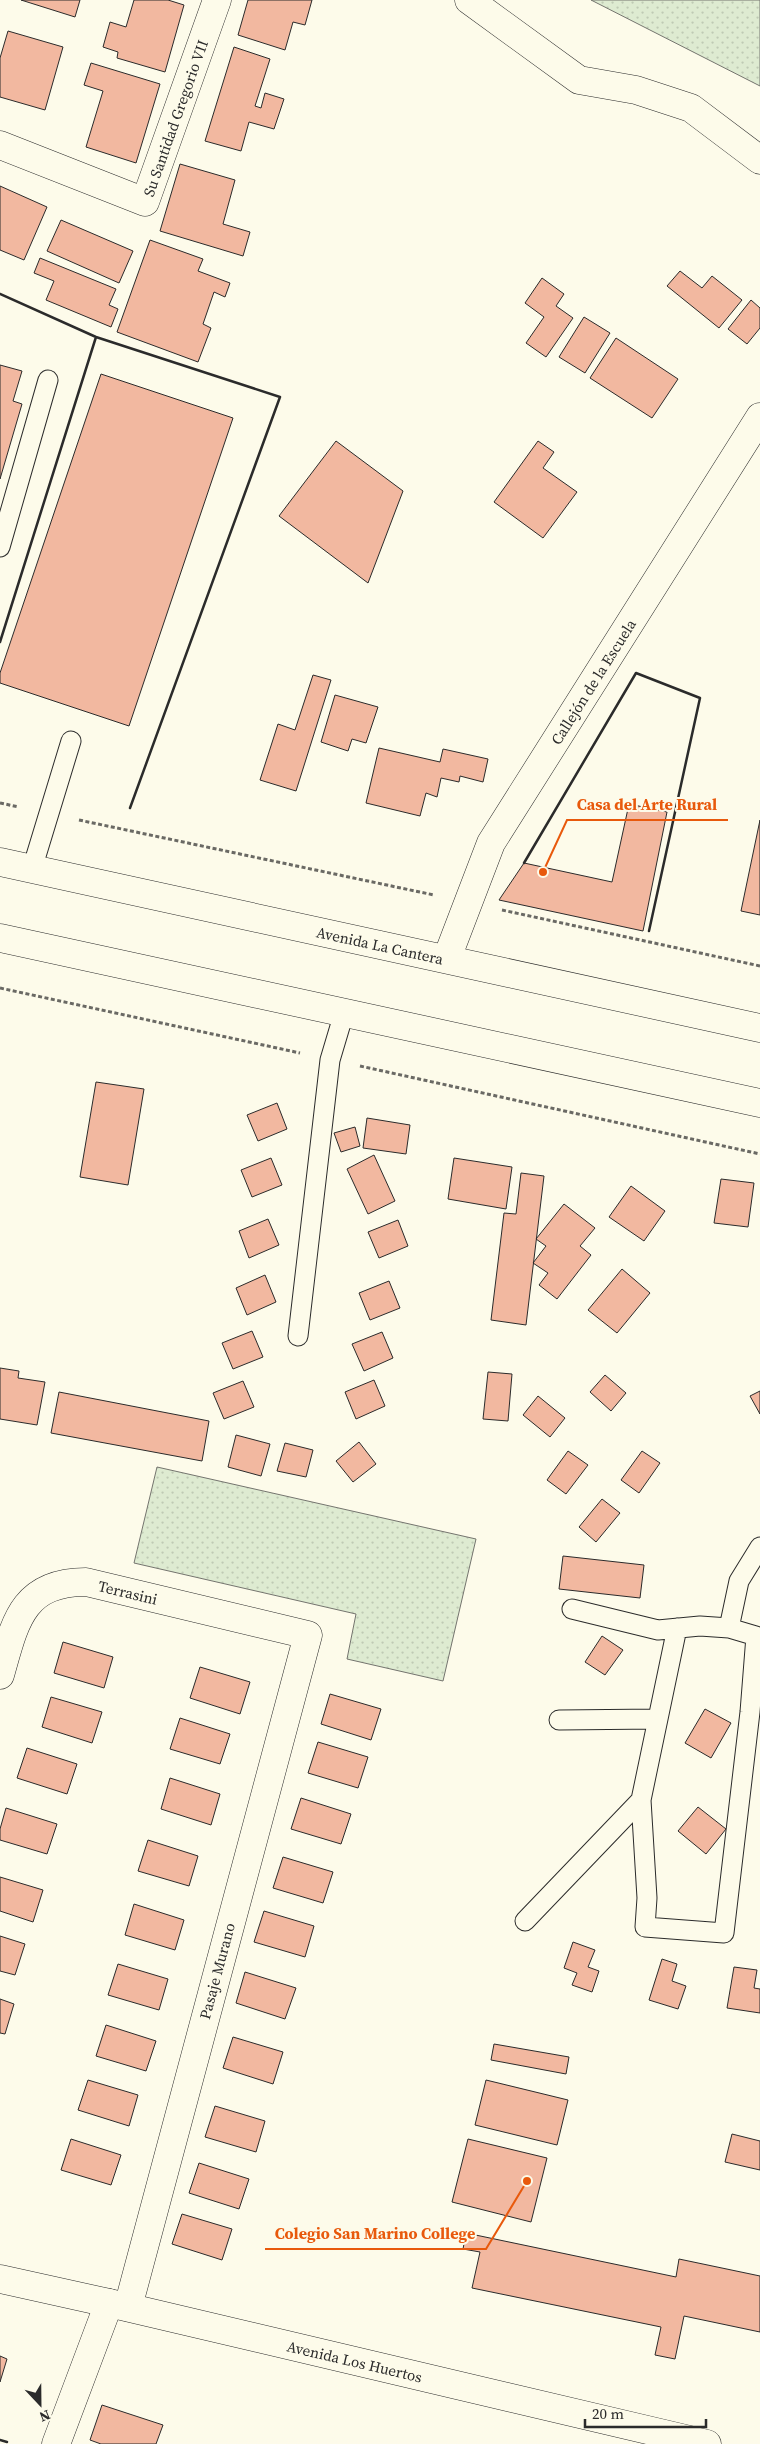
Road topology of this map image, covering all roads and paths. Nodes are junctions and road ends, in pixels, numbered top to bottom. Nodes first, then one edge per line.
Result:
1 (217, 0) edge
2 (469, 0) edge
3 (0, 145) edge
4 (760, 160) edge
5 (48, 380) dead end
6 (760, 417) edge
7 (0, 547) edge
8 (71, 740) dead end
9 (0, 803) edge
10 (49, 814) junction
11 (0, 862) edge
12 (32, 869) junction
13 (467, 902) junction
14 (0, 938) edge
15 (447, 958) junction
16 (760, 966) edge
17 (0, 988) edge
18 (344, 1013) junction
19 (760, 1028) edge
20 (330, 1060) junction
21 (760, 1103) edge
22 (760, 1154) edge
23 (298, 1336) dead end
24 (760, 1546) edge
25 (572, 1608) dead end
26 (677, 1628) junction
27 (729, 1628) junction
28 (308, 1635) joint
29 (0, 1675) edge
30 (657, 1719) junction
31 (559, 1720) dead end
32 (641, 1800) junction
33 (526, 1921) dead end
34 (0, 2279) edge
35 (118, 2305) junction
36 (702, 2443) edge
37 (56, 2444) edge

1 - 3 main road, Su Santidad Gregorio VII
2 - 4 main road
5 - 7 lane
6 - 13 main road, Callejón de la Escuela
8 - 10 lane
9 - 10 path
10 - 12 lane
10 - 13 path
11 - 12 main road, Avenida La Cantera
12 - 15 main road, Avenida La Cantera
13 - 15 main road, Callejón de la Escuela
13 - 16 path
14 - 18 main road
15 - 19 main road, Avenida La Cantera
17 - 20 path
18 - 20 lane
18 - 21 main road
20 - 22 path
20 - 23 lane
24 - 27 lane
25 - 26 lane
26 - 27 lane
26 - 30 lane
27 - 32 lane
28 - 29 main road, Terrasini
28 - 35 main road, Pasaje Murano
30 - 31 lane
30 - 32 lane
32 - 33 lane
34 - 35 main road, Avenida Los Huertos
35 - 36 main road, Avenida Los Huertos
35 - 37 main road, Pasaje Murano

